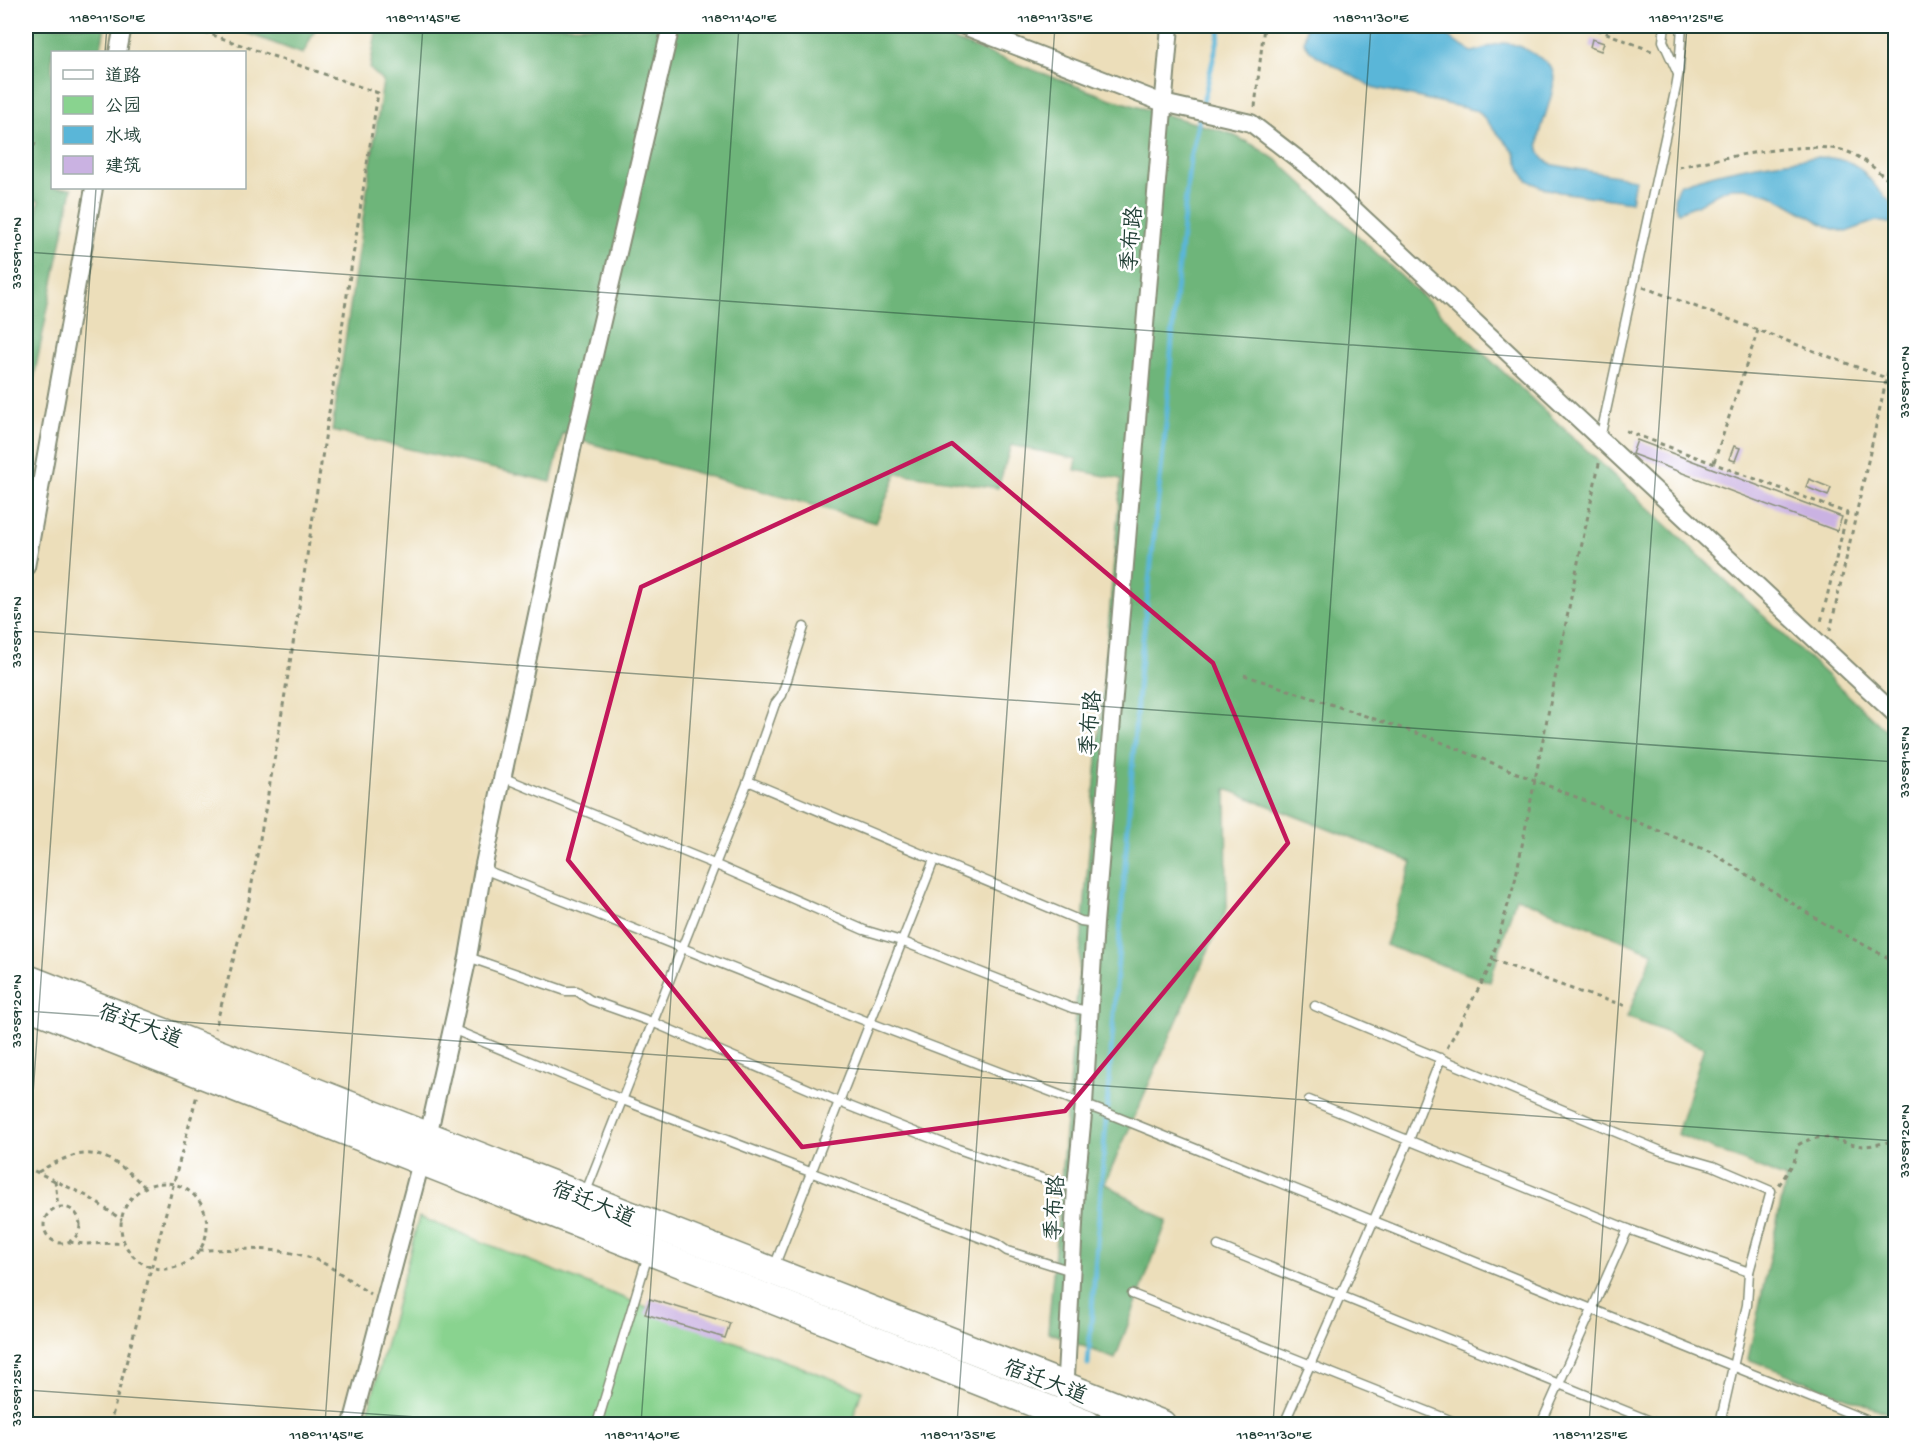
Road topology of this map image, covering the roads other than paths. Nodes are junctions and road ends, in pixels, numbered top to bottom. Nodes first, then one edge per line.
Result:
1 (123, 26) edge
2 (671, 26) edge
3 (964, 26) edge
4 (1170, 26) edge
5 (1665, 26) edge
6 (1682, 26) edge
7 (118, 51) edge
8 (1678, 74) junction
9 (1163, 103) junction
10 (94, 189) edge
11 (1602, 441) junction
12 (26, 567) edge
13 (804, 627) dead end
14 (1896, 715) edge
15 (502, 777) junction
16 (748, 781) junction
17 (934, 860) junction
18 (714, 864) junction
19 (483, 869) junction
20 (1095, 923) junction
21 (901, 941) junction
22 (682, 948) junction
23 (468, 957) junction
24 (26, 978) edge
25 (26, 1005) edge
26 (1315, 1006) dead end
27 (1090, 1011) junction
28 (652, 1022) junction
29 (871, 1023) junction
30 (452, 1029) junction
31 (1441, 1058) junction
32 (206, 1063) junction
33 (623, 1100) junction
34 (1309, 1100) dead end
35 (839, 1102) junction
36 (1092, 1107) junction
37 (428, 1136) junction
38 (1409, 1140) junction
39 (421, 1162) junction
40 (812, 1173) junction
41 (1076, 1186) junction
42 (583, 1197) junction
43 (1372, 1221) junction
44 (1628, 1229) junction
45 (1218, 1246) dead end
46 (649, 1252) junction
47 (1072, 1271) junction
48 (772, 1272) junction
49 (1749, 1272) junction
50 (1132, 1294) dead end
51 (1339, 1296) junction
52 (1592, 1309) junction
53 (1310, 1364) junction
54 (1732, 1367) junction
55 (1559, 1383) junction
56 (1066, 1387) junction
57 (1071, 1422) edge
58 (352, 1425) edge
59 (597, 1425) edge
60 (1162, 1425) edge
61 (1284, 1425) edge
62 (1461, 1425) edge
63 (1541, 1425) edge
64 (1658, 1425) edge
65 (1720, 1425) edge
66 (1876, 1425) edge

1 - 7 street
2 - 15 street
3 - 9 street
4 - 9 street, 季布路
5 - 8 lane
6 - 8 lane
8 - 11 lane
9 - 11 street
9 - 20 street, 季布路
10 - 12 street
11 - 14 street
13 - 16 lane
15 - 18 lane
15 - 19 street
16 - 17 lane
16 - 18 lane
17 - 20 lane
17 - 21 lane
18 - 21 lane
18 - 22 lane
19 - 22 lane
19 - 23 street
20 - 27 street, 季布路
21 - 27 lane
21 - 29 lane
22 - 28 lane
22 - 29 lane
23 - 28 lane
23 - 30 street
24 - 32 main road, 宿迁大道
25 - 32 main road, 宿迁大道
26 - 31 lane
27 - 36 street, 季布路
28 - 33 lane
28 - 35 lane
29 - 35 lane
29 - 36 lane
30 - 33 lane
30 - 37 street
31 - 38 lane
31 - 49 lane
32 - 37 main road, 宿迁大道
32 - 39 main road, 宿迁大道
33 - 40 lane
33 - 42 lane
34 - 38 lane
35 - 40 lane
35 - 41 lane
36 - 41 street, 季布路
36 - 43 lane
37 - 42 main road, 宿迁大道
38 - 43 lane
38 - 44 lane
39 - 46 main road, 宿迁大道
39 - 58 street
40 - 47 lane
40 - 48 lane
41 - 47 street, 季布路
42 - 48 main road, 宿迁大道
43 - 51 lane
43 - 52 lane
44 - 49 lane
44 - 52 lane
45 - 51 lane
46 - 57 main road, 宿迁大道
46 - 59 lane
47 - 56 street, 季布路
48 - 56 main road, 宿迁大道
49 - 54 lane
50 - 53 lane
51 - 53 lane
51 - 55 lane
52 - 54 lane
52 - 55 lane
53 - 61 lane
53 - 62 lane
54 - 65 lane
54 - 66 lane
55 - 63 lane
55 - 64 lane
56 - 57 street, 季布路
56 - 60 main road, 宿迁大道

